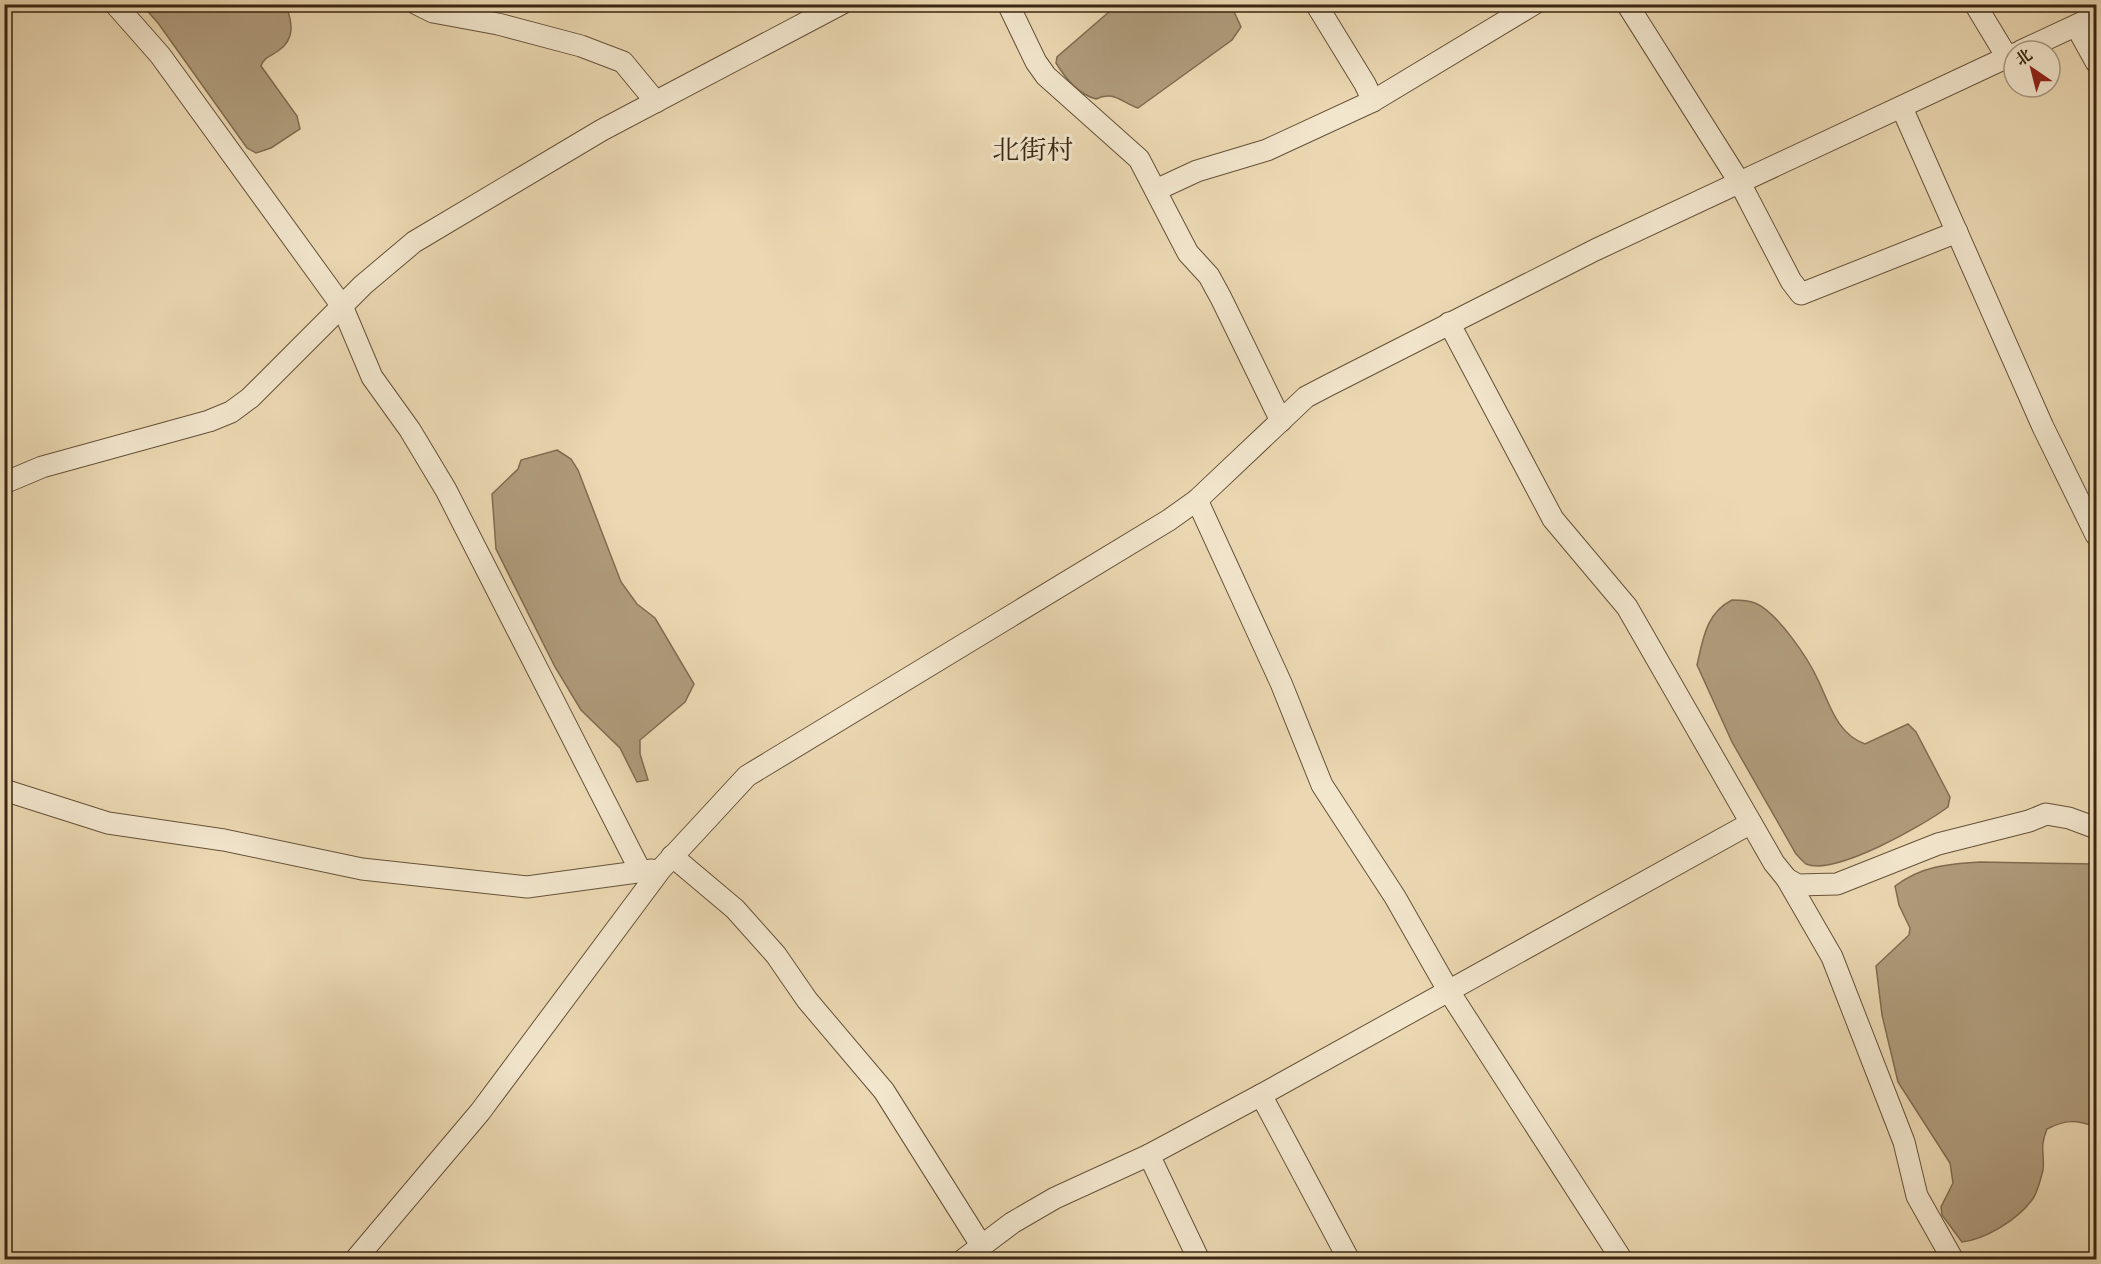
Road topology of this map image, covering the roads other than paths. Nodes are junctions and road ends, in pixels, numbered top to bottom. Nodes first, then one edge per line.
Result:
1 (115, 4) edge
2 (417, 4) edge
3 (840, 4) edge
4 (1008, 4) edge
5 (1316, 4) edge
6 (1534, 4) edge
7 (1627, 4) edge
8 (1975, 4) edge
9 (2097, 16) edge
10 (2076, 26) junction
11 (2002, 39) edge
12 (2047, 39) edge
13 (2002, 60) edge
14 (2097, 62) edge
15 (1373, 101) junction
16 (656, 102) junction
17 (1902, 108) junction
18 (1740, 183) junction
19 (1156, 190) junction
20 (1957, 232) junction
21 (342, 306) junction
22 (1449, 323) junction
23 (1281, 421) junction
24 (4, 483) edge
25 (1197, 500) junction
26 (2097, 535) edge
27 (4, 790) edge
28 (1751, 823) junction
29 (2097, 828) edge
30 (658, 866) junction
31 (1787, 879) junction
32 (1448, 990) junction
33 (1261, 1095) junction
34 (1149, 1155) junction
35 (981, 1245) junction
36 (355, 1260) edge
37 (963, 1260) edge
38 (1199, 1260) edge
39 (1349, 1260) edge
40 (1622, 1260) edge
41 (1953, 1260) edge

1 - 21 street
2 - 16 street
3 - 16 street
4 - 19 street
5 - 15 street
6 - 15 street
7 - 18 street
8 - 11 street
9 - 10 street
10 - 12 street
10 - 14 street
13 - 17 street
15 - 19 street
16 - 21 street
17 - 18 street
17 - 20 street
18 - 20 street
18 - 22 street
19 - 23 street
20 - 26 street
21 - 24 street
21 - 30 street
22 - 23 street
22 - 28 street
23 - 25 street
25 - 30 street
25 - 32 street
27 - 30 street
28 - 31 street
28 - 32 street
29 - 31 street
30 - 35 street
30 - 36 street
31 - 41 street
32 - 33 street
32 - 40 street
33 - 34 street
33 - 39 street
34 - 35 street
34 - 38 street
35 - 37 street

